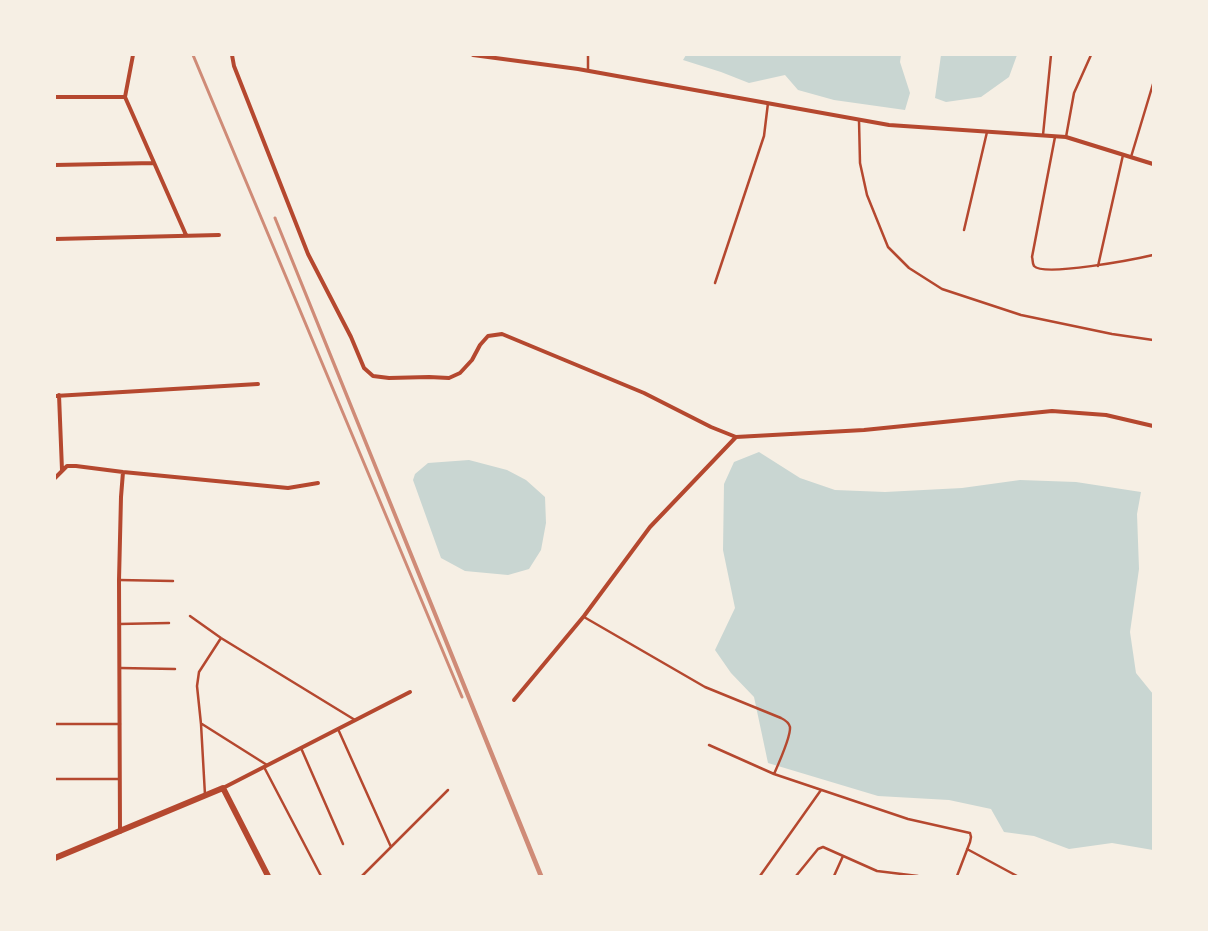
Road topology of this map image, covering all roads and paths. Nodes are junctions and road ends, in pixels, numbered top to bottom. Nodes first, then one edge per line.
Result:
1 (133, 55) edge
2 (232, 55) edge
3 (473, 55) edge
4 (588, 55) edge
5 (1051, 55) edge
6 (1091, 55) edge
7 (588, 71) junction
8 (1153, 84) edge
9 (55, 96) edge
10 (125, 97) junction
11 (768, 103) junction
12 (859, 119) junction
13 (987, 132) junction
14 (1043, 136) junction
15 (1055, 136) junction
16 (1066, 137) junction
17 (1123, 154) junction
18 (1132, 157) junction
19 (154, 162) junction
20 (1153, 164) edge
21 (55, 165) edge
22 (964, 230) dead end
23 (219, 234) dead end
24 (186, 235) junction
25 (55, 239) edge
26 (1153, 255) edge
27 (1098, 266) junction
28 (715, 283) dead end
29 (1153, 340) edge
30 (258, 384) dead end
31 (57, 395) edge
32 (1153, 426) edge
33 (736, 437) junction
34 (62, 470) junction
35 (124, 472) junction
36 (55, 478) edge
37 (318, 483) dead end
38 (119, 580) junction
39 (173, 581) dead end
40 (190, 616) dead end
41 (584, 616) junction
42 (170, 623) dead end
43 (119, 624) junction
44 (220, 638) junction
45 (119, 668) junction
46 (175, 669) dead end
47 (410, 692) dead end
48 (514, 700) dead end
49 (355, 720) junction
50 (55, 724) edge
51 (120, 724) junction
52 (201, 724) junction
53 (338, 729) junction
54 (709, 745) dead end
55 (301, 748) junction
56 (266, 766) junction
57 (774, 774) junction
58 (55, 779) edge
59 (120, 779) junction
60 (223, 788) junction
61 (448, 790) dead end
62 (821, 790) junction
63 (205, 796) junction
64 (120, 832) junction
65 (343, 844) dead end
66 (391, 847) junction
67 (967, 849) junction
68 (843, 856) junction
69 (55, 858) edge
70 (268, 876) edge
71 (322, 876) edge
72 (362, 876) edge
73 (760, 876) edge
74 (796, 876) edge
75 (834, 876) edge
76 (918, 876) edge
77 (957, 876) edge
78 (1017, 876) edge

1 - 10 street
2 - 33 street
3 - 7 street
4 - 7 lane
5 - 14 lane
6 - 16 lane
7 - 11 street
8 - 18 lane
9 - 10 street
10 - 19 street
11 - 12 street
11 - 28 lane
12 - 13 street
12 - 29 lane
13 - 14 street
13 - 22 lane
14 - 15 street
15 - 16 street
15 - 27 lane
16 - 17 street
17 - 18 street
17 - 27 lane
18 - 20 street
19 - 21 street
19 - 24 street
23 - 24 street
24 - 25 street
26 - 27 lane
30 - 31 street
31 - 34 street
32 - 33 street
33 - 41 street
34 - 35 street
34 - 36 street
35 - 37 street
35 - 38 street
38 - 39 lane
38 - 43 street
40 - 44 lane
41 - 48 street
41 - 57 lane
42 - 43 lane
43 - 45 street
44 - 49 lane
44 - 52 lane
45 - 46 lane
45 - 51 street
47 - 49 street
49 - 53 street
50 - 51 lane
51 - 59 street
52 - 56 lane
52 - 63 lane
53 - 55 street
53 - 66 lane
54 - 57 lane
55 - 56 street
55 - 65 lane
56 - 60 street
56 - 71 lane
57 - 62 lane
58 - 59 lane
59 - 64 street
60 - 63 street
60 - 70 street
61 - 66 lane
62 - 67 lane
62 - 73 lane
63 - 64 street
64 - 69 street
66 - 72 lane
67 - 77 lane
67 - 78 lane
68 - 74 lane
68 - 75 lane
68 - 76 lane

